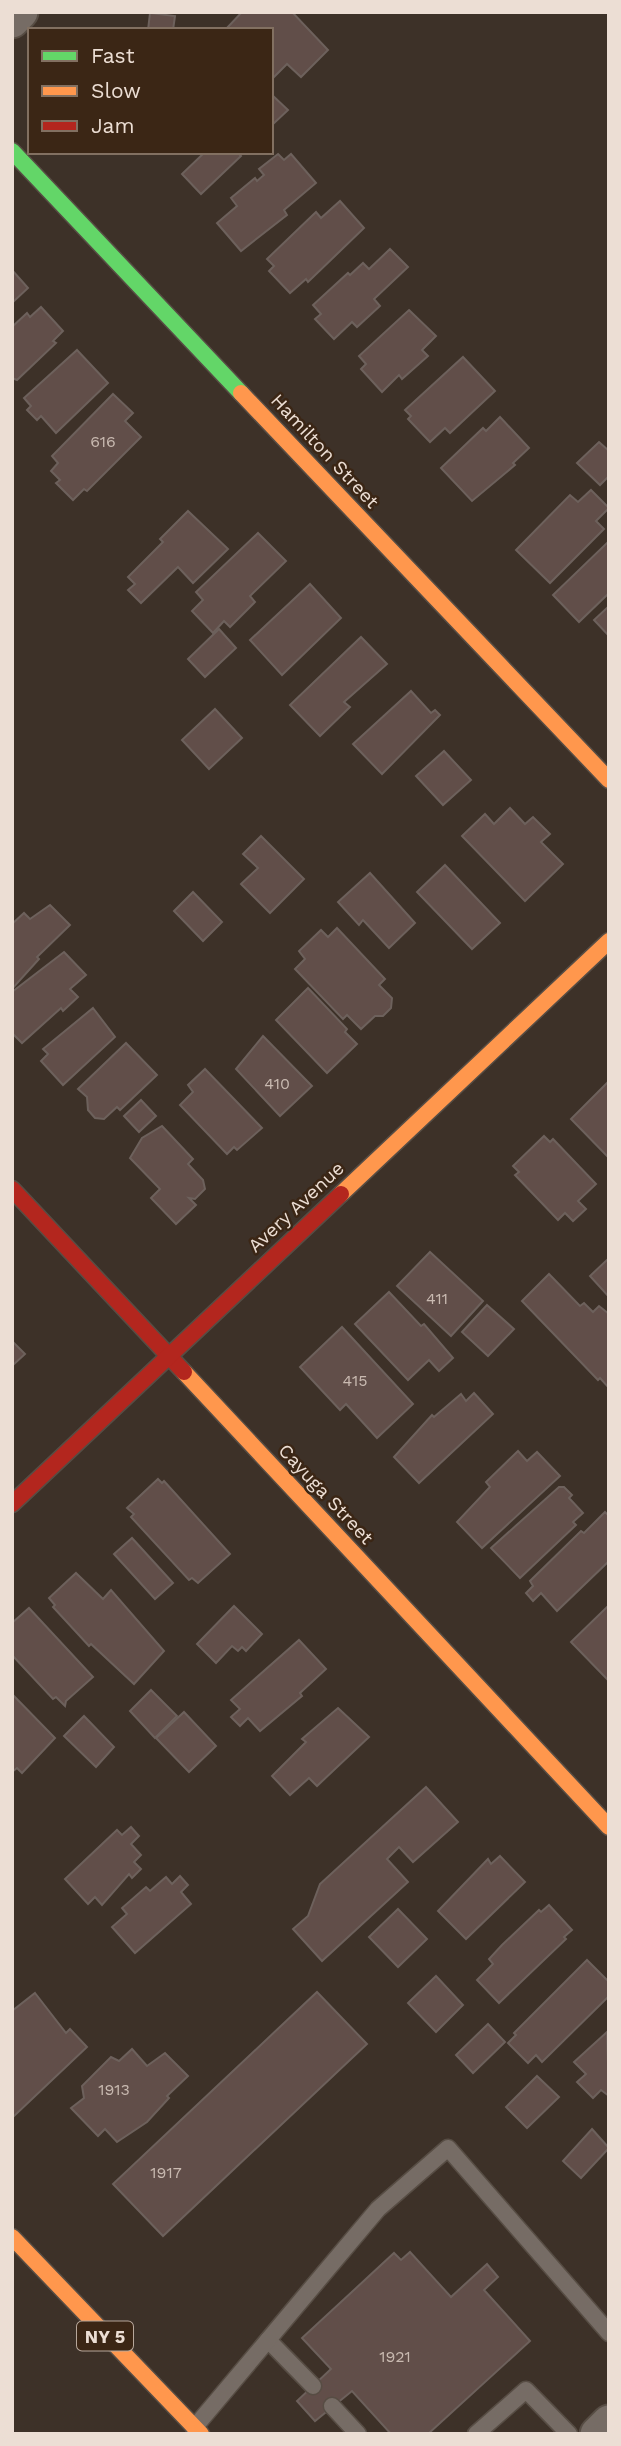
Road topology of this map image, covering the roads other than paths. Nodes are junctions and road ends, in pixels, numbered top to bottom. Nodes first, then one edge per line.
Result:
1 (21, 12) edge
2 (12, 21) edge
3 (12, 150) edge
4 (609, 780) edge
5 (609, 941) edge
6 (12, 1189) edge
7 (169, 1356) junction
8 (12, 1504) edge
9 (609, 1827) edge
10 (12, 2237) edge
11 (609, 2333) edge
12 (268, 2340) junction
13 (313, 2386) dead end
14 (332, 2406) dead end
15 (609, 2422) edge
16 (198, 2431) edge
17 (358, 2434) edge
18 (476, 2434) edge
19 (569, 2434) edge
20 (597, 2434) edge

1 - 2 street
3 - 4 street, Hamilton Street
5 - 7 street, Avery Avenue
6 - 7 street, Cayuga Street
7 - 8 street, Avery Avenue
7 - 9 street, Cayuga Street
10 - 16 street, NY 5
11 - 12 lane
12 - 13 lane
12 - 16 lane
14 - 17 lane
15 - 20 street
18 - 19 lane

